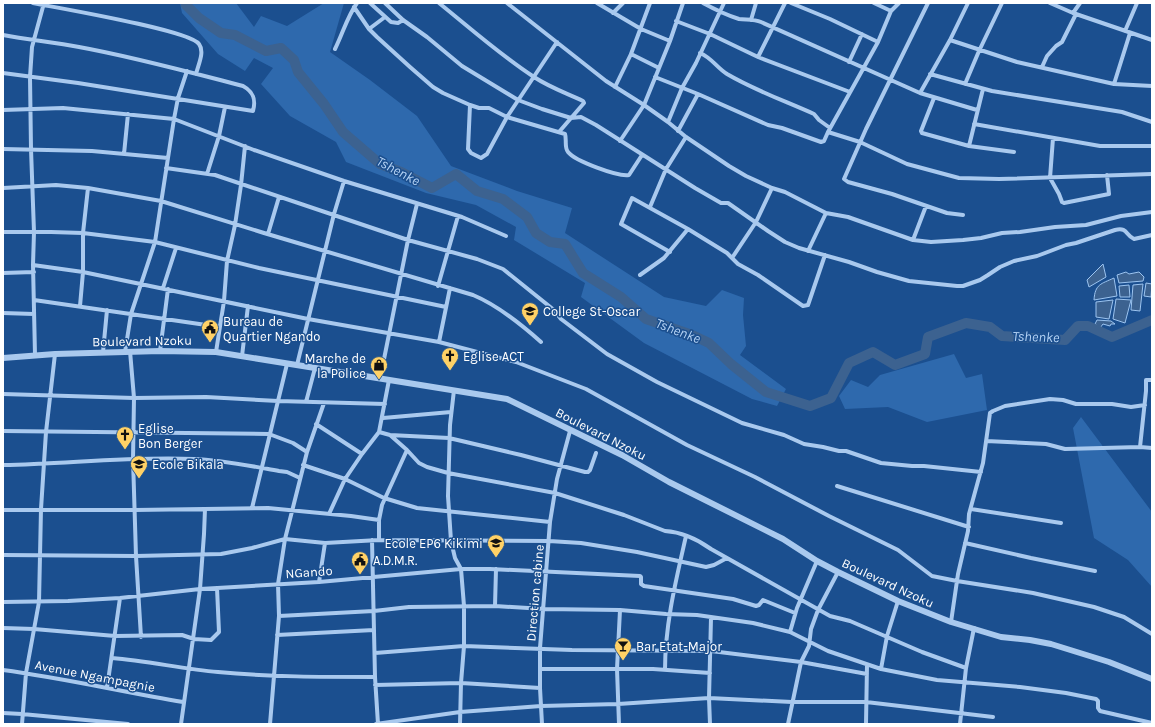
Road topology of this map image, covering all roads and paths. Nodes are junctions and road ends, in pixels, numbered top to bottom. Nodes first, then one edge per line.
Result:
1 (34, 3) edge
2 (357, 3) edge
3 (370, 3) edge
4 (385, 3) edge
5 (439, 3) edge
6 (507, 3) edge
7 (597, 3) edge
8 (623, 3) edge
9 (650, 3) edge
10 (682, 3) edge
11 (703, 3) edge
12 (724, 3) edge
13 (756, 3) edge
14 (785, 3) edge
15 (791, 3) edge
16 (874, 3) edge
17 (898, 3) edge
18 (928, 3) edge
19 (968, 3) edge
20 (1002, 3) edge
21 (1050, 3) edge
22 (1080, 3) edge
23 (1137, 3) edge
24 (43, 4) edge
25 (354, 7) junction
26 (891, 11) junction
27 (720, 12) junction
28 (613, 13) junction
29 (1075, 13) junction
30 (385, 17) junction
31 (403, 20) junction
32 (751, 20) junction
33 (676, 21) junction
34 (772, 27) junction
35 (370, 29) junction
36 (641, 29) junction
37 (1125, 31) junction
38 (1130, 32) junction
39 (710, 34) junction
40 (862, 34) junction
41 (3, 35) edge
42 (950, 40) junction
43 (1152, 40) edge
44 (33, 41) junction
45 (670, 41) junction
46 (557, 42) junction
47 (878, 42) junction
48 (335, 48) dead end
49 (979, 51) junction
50 (700, 53) junction
51 (631, 54) junction
52 (758, 57) junction
53 (849, 62) junction
54 (1042, 67) junction
55 (659, 68) junction
56 (863, 68) junction
57 (187, 71) junction
58 (3, 73) edge
59 (196, 74) junction
60 (930, 74) junction
61 (533, 76) junction
62 (30, 77) junction
63 (655, 77) junction
64 (890, 79) junction
65 (965, 84) junction
66 (1114, 84) junction
67 (1152, 86) edge
68 (615, 87) junction
69 (682, 88) junction
70 (983, 89) junction
71 (850, 92) junction
72 (920, 93) junction
73 (698, 94) junction
74 (178, 98) junction
75 (934, 98) junction
76 (518, 100) junction
77 (470, 105) junction
78 (644, 105) junction
79 (225, 107) junction
80 (30, 108) junction
81 (3, 110) edge
82 (977, 110) junction
83 (128, 114) junction
84 (507, 117) junction
85 (571, 118) junction
86 (174, 119) junction
87 (668, 122) junction
88 (1152, 122) edge
89 (974, 124) junction
90 (829, 130) junction
91 (678, 131) junction
92 (559, 132) junction
93 (219, 136) junction
94 (686, 137) junction
95 (1053, 138) junction
96 (620, 142) junction
97 (860, 142) junction
98 (245, 146) junction
99 (969, 146) junction
100 (1152, 146) edge
101 (3, 149) edge
102 (31, 149) junction
103 (1014, 152) dead end
104 (124, 154) junction
105 (642, 155) junction
106 (168, 158) junction
107 (166, 168) junction
108 (666, 169) junction
109 (207, 174) junction
110 (1152, 174) edge
111 (1107, 175) junction
112 (1050, 178) junction
113 (344, 181) junction
114 (241, 185) junction
115 (32, 186) junction
116 (3, 188) edge
117 (88, 188) junction
118 (772, 188) junction
119 (278, 197) junction
120 (161, 201) junction
121 (417, 204) junction
122 (926, 206) junction
123 (650, 207) junction
124 (1152, 212) edge
125 (826, 213) junction
126 (334, 214) junction
127 (963, 215) dead end
128 (458, 216) junction
129 (756, 222) junction
130 (235, 225) junction
131 (688, 229) junction
132 (3, 232) edge
133 (34, 232) junction
134 (84, 233) junction
135 (268, 234) junction
136 (1152, 235) edge
137 (506, 236) dead end
138 (408, 240) junction
139 (914, 240) junction
140 (155, 242) junction
141 (176, 248) junction
142 (448, 250) junction
143 (325, 251) junction
144 (808, 251) junction
145 (670, 252) junction
146 (825, 255) junction
147 (732, 258) junction
148 (227, 261) junction
149 (33, 265) junction
150 (34, 272) junction
151 (83, 272) junction
152 (3, 273) edge
153 (401, 274) junction
154 (640, 275) dead end
155 (318, 280) junction
156 (141, 284) junction
157 (438, 286) junction
158 (450, 288) junction
159 (165, 289) junction
160 (397, 297) junction
161 (34, 300) junction
162 (224, 301) junction
163 (80, 306) junction
164 (248, 306) junction
165 (446, 307) junction
166 (107, 310) junction
167 (3, 314) edge
168 (34, 314) junction
169 (131, 314) junction
170 (163, 318) junction
171 (308, 319) junction
172 (220, 327) junction
173 (389, 333) junction
174 (439, 342) junction
175 (540, 342) dead end
176 (160, 350) junction
177 (103, 352) junction
178 (128, 352) junction
179 (216, 352) junction
180 (55, 354) junction
181 (35, 355) junction
182 (242, 356) junction
183 (3, 358) edge
184 (287, 364) junction
185 (297, 366) junction
186 (315, 368) junction
187 (380, 379) junction
188 (389, 380) junction
189 (1152, 380) edge
190 (454, 390) junction
191 (3, 394) edge
192 (50, 396) junction
193 (134, 398) junction
194 (278, 401) junction
195 (306, 402) junction
196 (324, 402) junction
197 (384, 404) junction
198 (1145, 405) junction
199 (451, 412) junction
200 (383, 418) junction
201 (316, 424) junction
202 (3, 431) edge
203 (570, 431) junction
204 (46, 432) junction
205 (379, 432) junction
206 (133, 433) junction
207 (269, 434) junction
208 (390, 435) junction
209 (449, 438) junction
210 (986, 441) junction
211 (1140, 447) junction
212 (1152, 448) edge
213 (407, 450) junction
214 (307, 452) junction
215 (596, 453) dead end
216 (362, 454) junction
217 (133, 459) junction
218 (44, 464) junction
219 (3, 465) edge
220 (303, 465) junction
221 (561, 466) junction
222 (261, 468) junction
223 (981, 472) junction
224 (448, 473) junction
225 (300, 478) junction
226 (346, 479) junction
227 (836, 486) dead end
228 (555, 492) junction
229 (384, 498) junction
230 (252, 508) junction
231 (41, 509) junction
232 (205, 509) junction
233 (971, 509) junction
234 (3, 510) edge
235 (135, 510) junction
236 (292, 511) junction
237 (448, 512) junction
238 (329, 514) junction
239 (379, 520) junction
240 (550, 522) junction
241 (1061, 523) dead end
242 (969, 527) junction
243 (686, 536) junction
244 (285, 539) junction
245 (372, 540) junction
246 (379, 540) junction
247 (451, 541) junction
248 (550, 541) junction
249 (325, 543) junction
250 (965, 543) junction
251 (203, 554) junction
252 (3, 555) edge
253 (41, 555) junction
254 (136, 556) junction
255 (727, 558) junction
256 (680, 561) junction
257 (816, 561) junction
258 (461, 569) junction
259 (496, 569) junction
260 (547, 571) junction
261 (1095, 571) dead end
262 (838, 572) junction
263 (373, 577) junction
264 (319, 582) junction
265 (957, 582) junction
266 (278, 584) junction
267 (217, 588) junction
268 (200, 589) junction
269 (674, 590) junction
270 (139, 597) junction
271 (120, 598) junction
272 (800, 600) junction
273 (898, 601) junction
274 (3, 602) edge
275 (39, 602) junction
276 (464, 606) junction
277 (495, 606) junction
278 (544, 609) junction
279 (620, 610) junction
280 (818, 610) junction
281 (374, 611) junction
282 (795, 613) junction
283 (669, 614) junction
284 (278, 616) junction
285 (711, 618) junction
286 (951, 622) junction
287 (3, 628) edge
288 (974, 628) junction
289 (34, 629) junction
290 (374, 630) junction
291 (790, 632) junction
292 (1152, 634) edge
293 (278, 635) junction
294 (115, 636) junction
295 (887, 636) junction
296 (141, 637) junction
297 (194, 639) junction
298 (810, 643) junction
299 (464, 646) junction
300 (540, 648) junction
301 (618, 650) junction
302 (665, 651) junction
303 (711, 651) junction
304 (375, 653) junction
305 (112, 658) junction
306 (801, 662) junction
307 (867, 665) junction
308 (966, 668) junction
309 (189, 669) junction
310 (540, 669) junction
311 (617, 669) junction
312 (881, 669) junction
313 (3, 670) edge
314 (665, 670) junction
315 (26, 673) junction
316 (710, 673) junction
317 (867, 674) junction
318 (275, 676) junction
319 (375, 677) junction
320 (1152, 679) edge
321 (965, 682) junction
322 (461, 683) junction
323 (375, 685) junction
324 (107, 688) junction
325 (540, 688) junction
326 (709, 698) junction
327 (183, 702) junction
328 (792, 702) junction
329 (866, 702) junction
330 (618, 704) junction
331 (541, 706) junction
332 (460, 712) junction
333 (962, 713) junction
334 (3, 714) edge
335 (22, 714) junction
336 (993, 717) dead end
337 (81, 722) edge
338 (1152, 723) edge
339 (22, 724) edge
340 (128, 724) edge
341 (180, 724) edge
342 (270, 724) edge
343 (377, 724) edge
344 (460, 724) edge
345 (542, 724) edge
346 (619, 724) edge
347 (710, 724) edge
348 (788, 724) edge
349 (866, 724) edge
350 (960, 724) edge

1 - 24 street
2 - 25 street
3 - 30 street
4 - 31 street
5 - 61 street
6 - 46 street
7 - 28 street
8 - 28 street
9 - 36 street
10 - 33 street
11 - 27 street
12 - 27 street
13 - 32 street
14 - 34 street
15 - 40 street
16 - 26 street
17 - 26 street
18 - 64 street
19 - 42 street
20 - 49 street
21 - 29 street
22 - 29 street
23 - 37 street
24 - 44 street
24 - 59 street
25 - 35 street
25 - 48 street
26 - 47 street
27 - 32 street
27 - 39 street
28 - 36 street
29 - 37 street
29 - 54 street
30 - 31 street
30 - 35 street
31 - 76 street
32 - 34 street
33 - 39 street
33 - 45 street
34 - 52 street
34 - 53 street
35 - 77 street
36 - 45 street
36 - 51 street
37 - 38 street
38 - 43 street
38 - 66 street
39 - 50 street
39 - 52 street
40 - 47 street
40 - 53 street
41 - 44 street
42 - 49 street
42 - 60 street
44 - 57 street
44 - 62 street
45 - 55 street
46 - 61 street
46 - 68 street
47 - 56 street
49 - 54 street
49 - 65 street
50 - 69 street
50 - 90 street
51 - 55 street
51 - 68 street
52 - 71 street
53 - 56 street
54 - 66 street
55 - 63 street
56 - 64 street
56 - 71 street
57 - 59 street
57 - 74 street
58 - 62 street
59 - 79 street
60 - 65 street
60 - 72 street
61 - 76 street
61 - 85 street
62 - 74 street
62 - 80 street
63 - 69 street
63 - 78 street
64 - 72 street
64 - 97 street
65 - 70 street
66 - 67 street
68 - 78 street
69 - 73 street
69 - 87 street
70 - 82 street
70 - 88 street
71 - 90 street
72 - 75 street
73 - 90 street
73 - 91 street
74 - 79 street
74 - 86 street
75 - 82 street
75 - 99 street
76 - 84 street
76 - 85 street
77 - 84 street
77 - 84 street
78 - 87 street
78 - 96 street
79 - 93 street
80 - 81 street
80 - 83 street
80 - 102 street
82 - 89 street
83 - 86 street
83 - 104 street
84 - 92 street
85 - 92 street
85 - 96 street
86 - 93 street
86 - 106 street
87 - 91 street
89 - 95 street
89 - 99 street
90 - 97 street
91 - 94 street
92 - 105 street
93 - 98 street
93 - 109 street
94 - 108 street
94 - 118 street
95 - 100 street
95 - 112 street
96 - 105 street
97 - 112 street
97 - 122 street
98 - 113 street
98 - 114 street
99 - 103 street
101 - 102 street
102 - 104 street
102 - 115 street
104 - 106 street
105 - 108 street
106 - 107 street
107 - 109 street
107 - 120 street
108 - 123 street
108 - 129 street
109 - 114 street
110 - 111 street
111 - 112 street
111 - 112 street
113 - 121 street
113 - 126 street
114 - 119 street
114 - 130 street
115 - 116 street
115 - 117 street
115 - 133 street
117 - 120 street
117 - 134 street
118 - 125 street
118 - 129 street
119 - 126 street
119 - 135 street
120 - 130 street
120 - 140 street
121 - 128 street
121 - 138 street
122 - 127 street
122 - 139 street
123 - 131 street
123 - 145 street
124 - 139 street
125 - 139 street
125 - 144 street
126 - 138 street
126 - 143 street
128 - 137 street
128 - 142 street
129 - 144 street
129 - 147 street
130 - 135 street
130 - 148 street
131 - 145 street
131 - 147 street
132 - 133 street
133 - 134 street
133 - 149 street
134 - 140 street
134 - 151 street
135 - 143 street
136 - 146 street
138 - 142 street
138 - 153 street
140 - 141 street
140 - 156 street
141 - 148 street
141 - 159 street
142 - 157 street
142 - 223 street
143 - 153 street
143 - 155 street
144 - 146 street
145 - 154 street
146 - 147 street
148 - 155 street
148 - 162 street
149 - 150 street
149 - 151 street
150 - 152 street
150 - 161 street
151 - 156 street
151 - 163 street
153 - 157 street
153 - 160 street
155 - 160 street
155 - 171 street
156 - 159 street
156 - 169 street
157 - 158 street
158 - 165 street
158 - 175 street
159 - 162 street
159 - 170 street
160 - 165 street
160 - 173 street
161 - 163 street
161 - 168 street
162 - 164 street
162 - 172 street
163 - 166 street
164 - 171 street
164 - 182 street
165 - 174 street
166 - 169 street
166 - 177 street
167 - 168 street
168 - 181 street
169 - 170 street
169 - 178 street
170 - 172 street
170 - 176 street
171 - 173 street
171 - 185 street
172 - 179 street
173 - 174 street
173 - 187 street
174 - 265 street
176 - 178 street, Boulevard Nzoku
176 - 179 street, Boulevard Nzoku
177 - 178 street, Boulevard Nzoku
177 - 180 street, Boulevard Nzoku
178 - 193 street
179 - 182 street, Boulevard Nzoku
180 - 181 street, Boulevard Nzoku
180 - 192 street
181 - 183 street, Boulevard Nzoku
182 - 184 street, Boulevard Nzoku
184 - 185 street, Boulevard Nzoku
184 - 194 street
185 - 186 street, Boulevard Nzoku
186 - 187 street, Boulevard Nzoku
186 - 195 street
187 - 188 street, Boulevard Nzoku
188 - 190 street, Boulevard Nzoku
188 - 197 street
189 - 198 street
190 - 199 street
190 - 203 street, Boulevard Nzoku
191 - 192 street
192 - 193 street
192 - 204 street
193 - 194 street
193 - 206 street
194 - 195 street
194 - 207 street
195 - 196 street
196 - 197 street
196 - 201 street
197 - 200 street
198 - 210 street
198 - 211 street
199 - 200 street
199 - 209 street
200 - 205 street
201 - 214 street
201 - 216 street
202 - 204 street
203 - 221 street, Direction cabine
203 - 257 street, Boulevard Nzoku
204 - 206 street
204 - 218 street
205 - 208 street
205 - 216 street
206 - 207 street
206 - 217 street
207 - 214 street
207 - 222 street
208 - 209 street
208 - 213 street
209 - 221 street
209 - 224 street
210 - 211 street
210 - 223 street
211 - 212 street
213 - 224 street
213 - 229 street
214 - 220 street
215 - 221 street
216 - 226 street
217 - 218 street
217 - 222 street
217 - 235 street
218 - 219 street
218 - 231 street
220 - 225 street
220 - 226 street
221 - 228 street, Direction cabine
222 - 225 street
222 - 230 street
223 - 233 street
224 - 228 street
224 - 237 street
225 - 236 street
226 - 229 street
226 - 238 street
227 - 242 street
228 - 240 street, Direction cabine
228 - 243 street
229 - 237 street
229 - 239 street
230 - 232 street
230 - 236 street
231 - 234 street
231 - 235 street
231 - 253 street
232 - 235 street
232 - 251 street
233 - 241 street
233 - 242 street
235 - 254 street
236 - 238 street
236 - 244 street
237 - 240 street
237 - 247 street
238 - 239 street
239 - 246 street
240 - 248 street, Direction cabine
242 - 250 street
243 - 255 street
243 - 256 street
244 - 249 street
244 - 251 street
244 - 266 street
245 - 246 street
245 - 249 street
245 - 263 street
246 - 247 street
247 - 248 street
247 - 258 street
248 - 256 street
248 - 260 street, Direction cabine
249 - 264 street
250 - 261 street
250 - 265 street
251 - 254 street
251 - 268 street
252 - 253 street
253 - 254 street
253 - 275 street
254 - 270 street
255 - 256 street
255 - 272 street
256 - 269 street
257 - 262 street, Boulevard Nzoku
257 - 272 street
258 - 259 street, NGando
258 - 263 street, NGando
258 - 276 street
259 - 260 street, NGando
259 - 277 street
260 - 269 street, NGando
260 - 278 street, Direction cabine
262 - 273 street, Boulevard Nzoku
262 - 280 street
263 - 264 street, NGando
263 - 281 street
264 - 266 street, NGando
265 - 286 street
265 - 292 street
266 - 267 street, NGando
266 - 284 street
267 - 268 street, NGando
267 - 297 street
268 - 270 street, NGando
268 - 297 street
269 - 282 street
269 - 283 street
270 - 271 street, NGando
270 - 296 street
271 - 275 street, NGando
271 - 294 street
272 - 280 street
272 - 282 street
273 - 286 street, Boulevard Nzoku
273 - 295 street
274 - 275 street, NGando
275 - 289 street
276 - 277 street
276 - 281 street
276 - 299 street
277 - 278 street
278 - 279 street
278 - 300 street, Direction cabine
279 - 283 street
279 - 301 street
280 - 295 street
280 - 298 street
281 - 284 street
281 - 290 street
282 - 291 street
283 - 285 street
283 - 302 street
284 - 293 street
285 - 291 street
285 - 303 street
286 - 288 street, Boulevard Nzoku
287 - 289 street
288 - 308 street
288 - 320 street, Boulevard Nzoku
289 - 294 street
289 - 315 street
290 - 293 street
290 - 304 street
291 - 298 street
293 - 318 street
294 - 296 street
294 - 305 street
295 - 308 street
295 - 312 street
296 - 297 street
297 - 309 street
298 - 306 street
298 - 307 street
299 - 300 street
299 - 304 street
299 - 322 street
300 - 301 street
300 - 310 street, Direction cabine
301 - 302 street
301 - 311 street
302 - 303 street
302 - 314 street
303 - 306 street
303 - 316 street
304 - 319 street
305 - 309 street
305 - 324 street
306 - 317 street
306 - 328 street
307 - 312 street
307 - 317 street
308 - 321 street
309 - 318 street
309 - 327 street
310 - 311 street
310 - 325 street, Direction cabine
311 - 314 street
311 - 330 street
312 - 321 street
313 - 315 street, Avenue Ngampagnie
314 - 316 street
315 - 324 street, Avenue Ngampagnie
315 - 335 street
316 - 326 street
317 - 329 street
318 - 319 street
318 - 342 street
319 - 323 street
321 - 333 street
321 - 338 street
322 - 323 street
322 - 325 street
322 - 332 street
323 - 343 street
324 - 327 street, Avenue Ngampagnie
325 - 331 street, Direction cabine
326 - 328 street
326 - 330 street
326 - 347 street
327 - 341 street
328 - 329 street
328 - 348 street
329 - 333 street
329 - 349 street
330 - 331 street
330 - 346 street
331 - 332 street
331 - 345 street, Direction cabine
332 - 343 street
332 - 344 street
333 - 336 street
333 - 350 street
334 - 335 street
335 - 337 street
335 - 339 street
337 - 340 street

